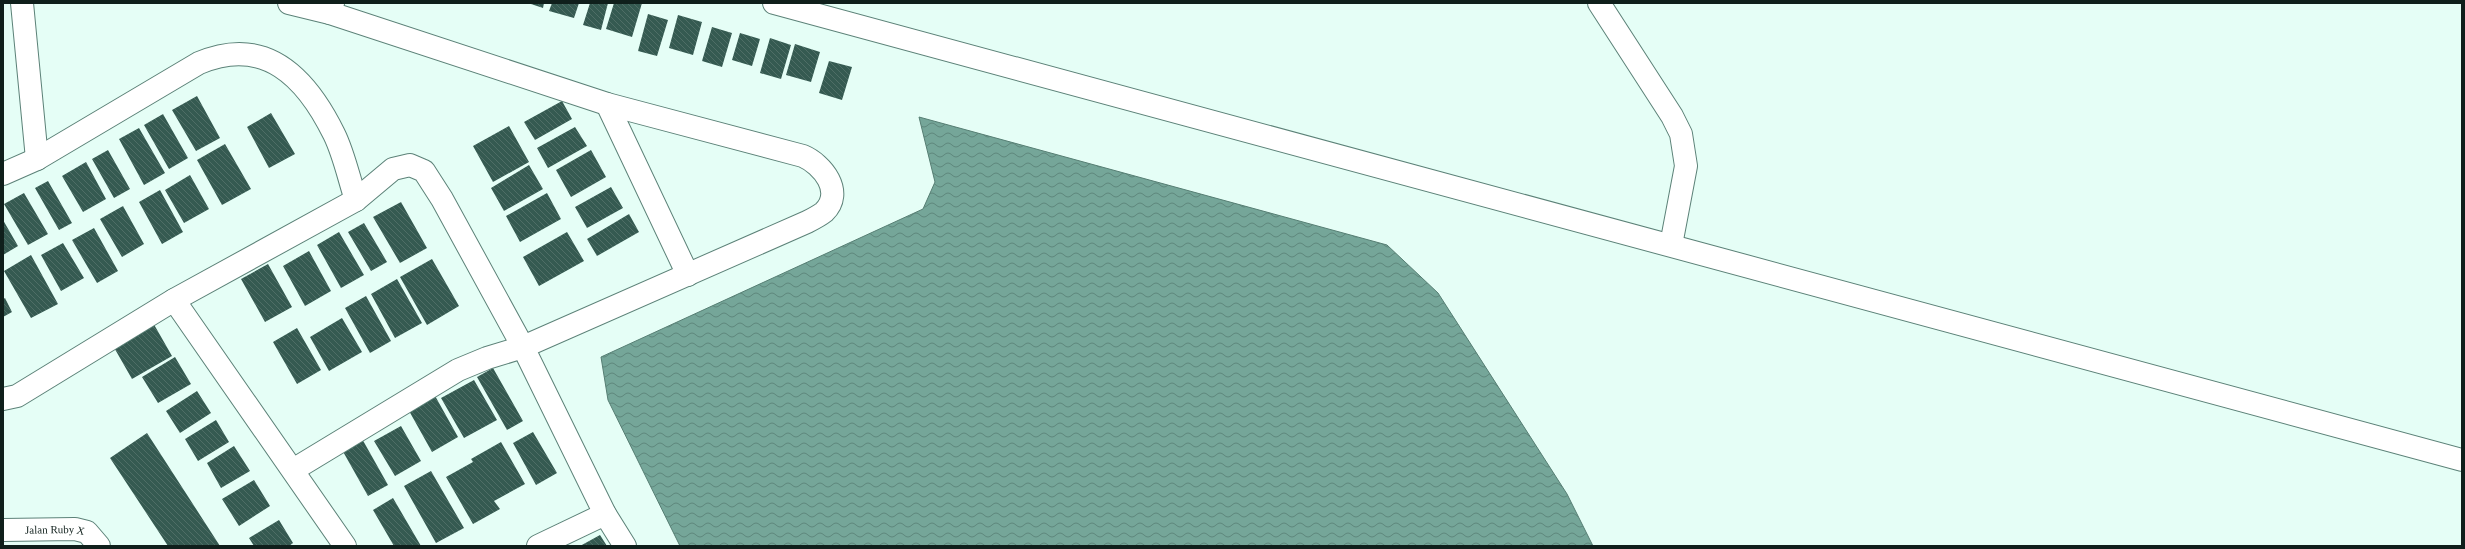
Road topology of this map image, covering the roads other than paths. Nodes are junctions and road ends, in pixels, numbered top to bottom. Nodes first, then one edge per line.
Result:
1 (22, 3) edge
2 (289, 3) edge
3 (774, 3) edge
4 (1598, 3) edge
5 (331, 8) edge
6 (606, 104) junction
7 (37, 159) junction
8 (3, 174) edge
9 (356, 200) junction
10 (1671, 245) junction
11 (688, 275) junction
12 (174, 300) junction
13 (523, 347) junction
14 (3, 399) edge
15 (2462, 460) edge
16 (293, 470) junction
17 (605, 514) junction
18 (3, 530) edge
19 (99, 546) edge
20 (345, 546) edge
21 (538, 546) edge
22 (625, 546) edge

1 - 7 street
2 - 5 street
3 - 10 street
4 - 10 street
5 - 6 street
6 - 11 street
6 - 11 street
7 - 8 street
7 - 9 street
9 - 12 street
9 - 13 street
10 - 15 street
11 - 13 street
12 - 14 street
12 - 16 street
13 - 16 street
13 - 17 street
16 - 20 street
17 - 21 street
17 - 22 street
18 - 19 street, Jalan Ruby X

